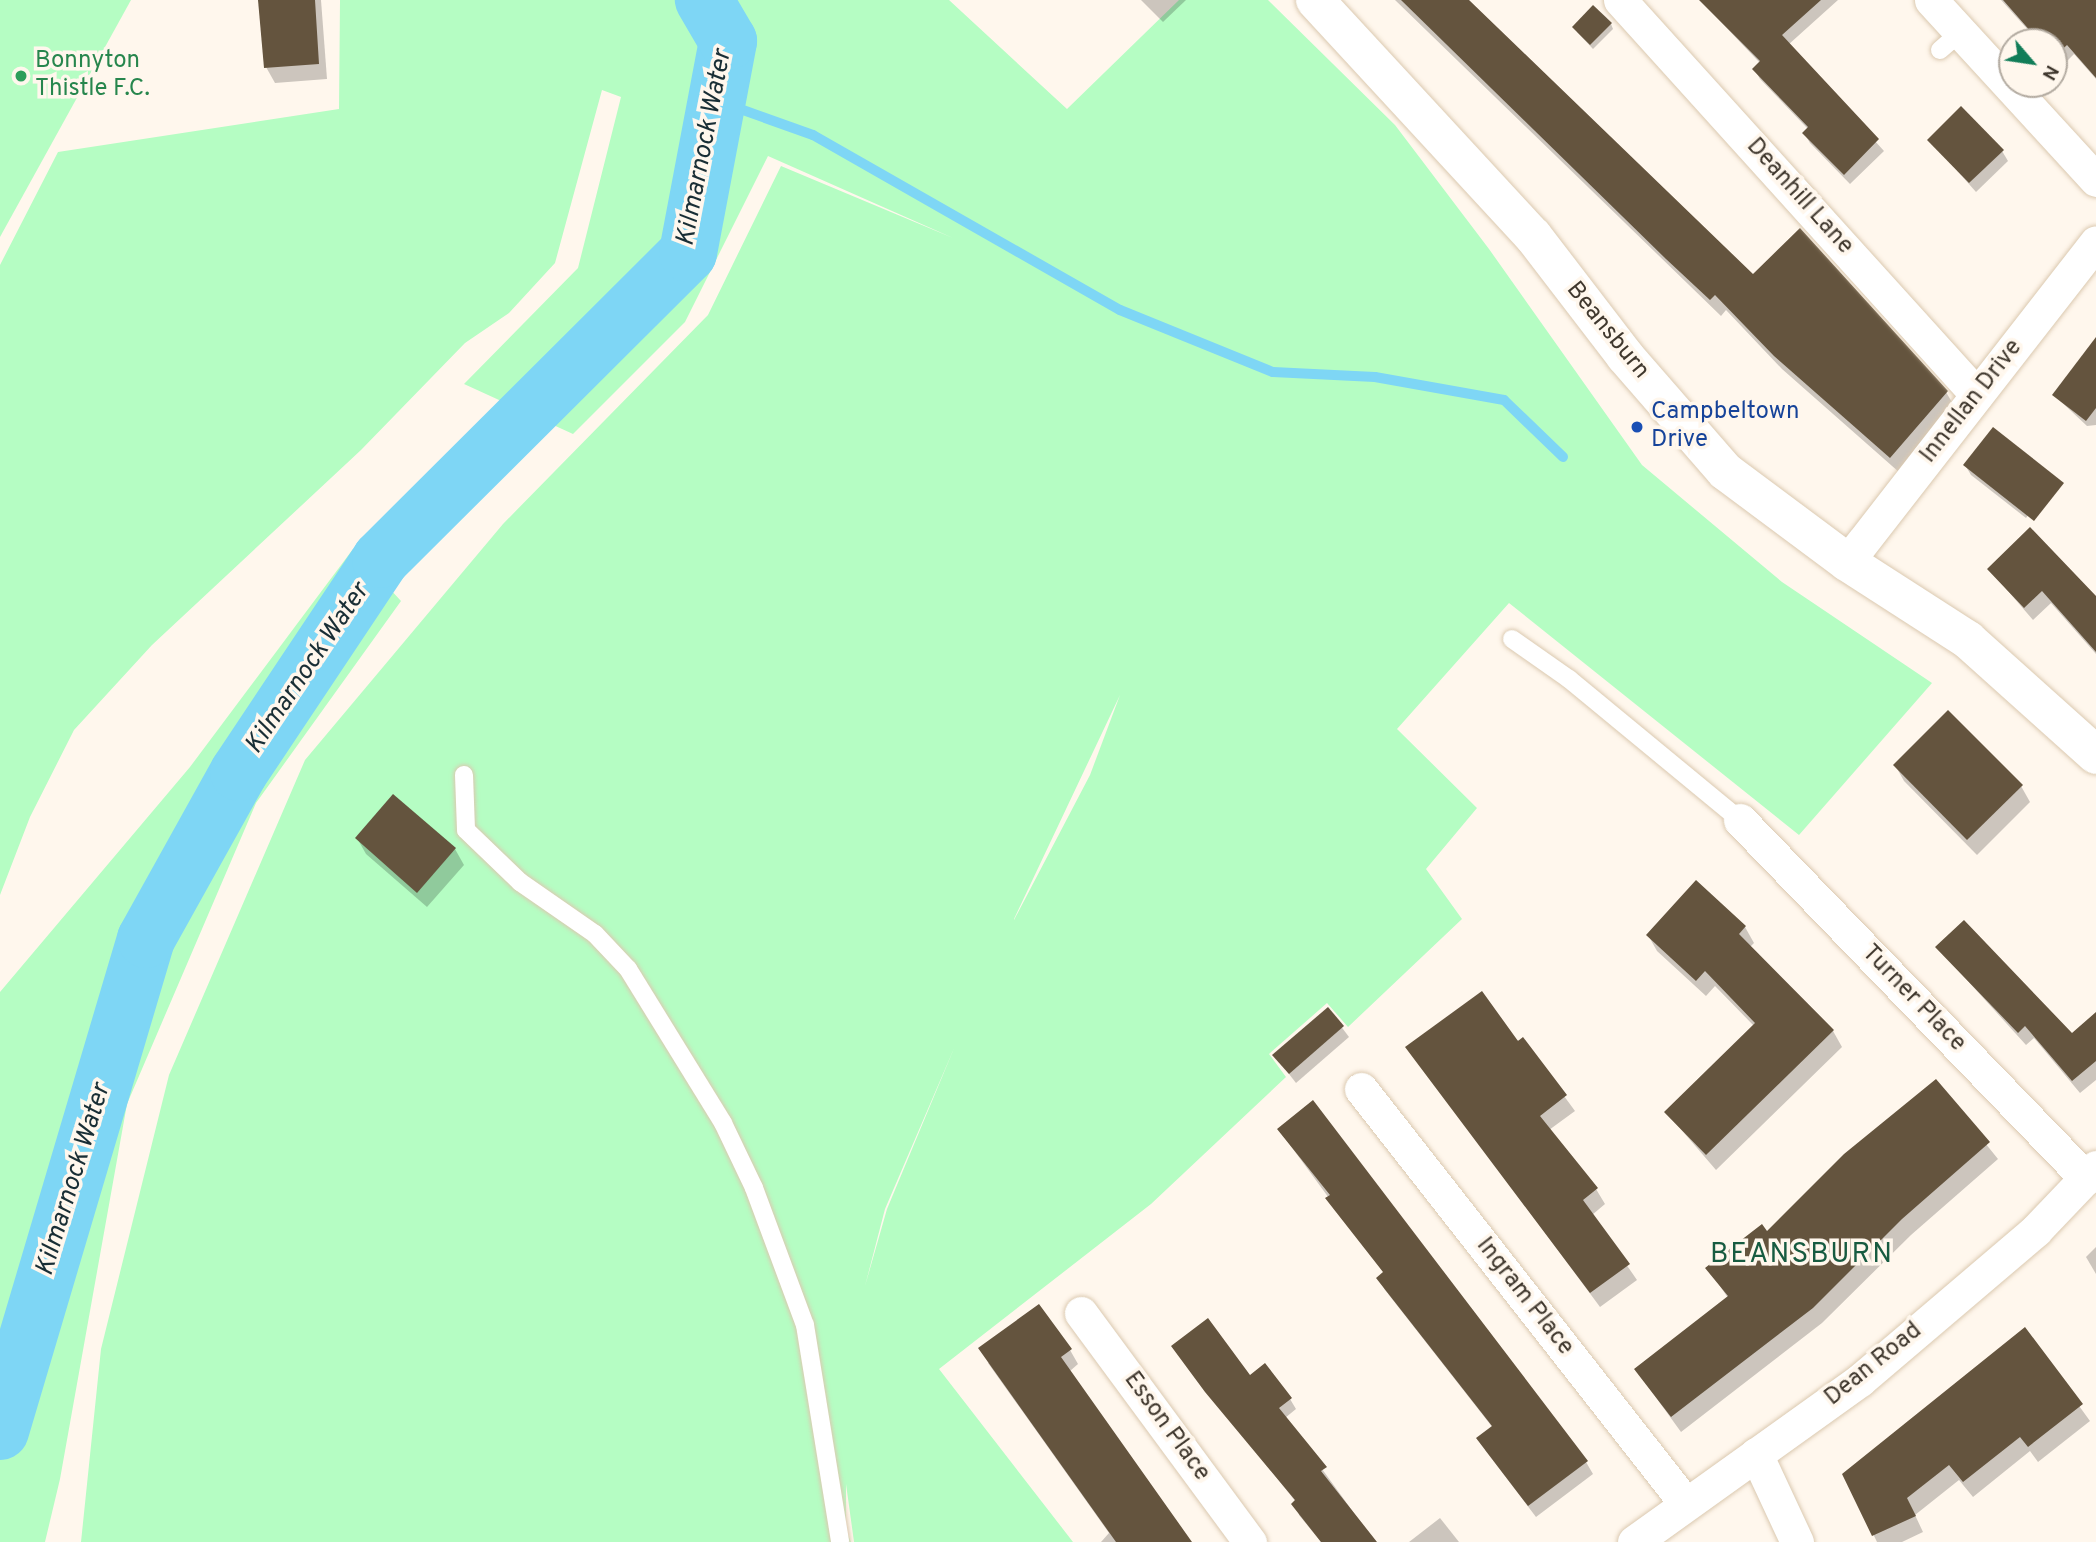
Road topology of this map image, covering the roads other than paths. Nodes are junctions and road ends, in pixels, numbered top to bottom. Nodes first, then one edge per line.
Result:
1 (1315, 0) edge
2 (1620, 0) edge
3 (1931, 0) edge
4 (2096, 180) edge
5 (2096, 242) edge
6 (1977, 395) junction
7 (1847, 562) junction
8 (1512, 639) dead end
9 (2096, 755) edge
10 (464, 775) dead end
11 (1740, 820) joint
12 (1361, 1089) dead end
13 (2091, 1172) edge
14 (1081, 1313) dead end
15 (1756, 1454) junction
16 (1686, 1504) junction
17 (840, 1542) edge
18 (1250, 1542) edge
19 (1634, 1542) edge
20 (1797, 1542) edge

1 - 7 main road, Beansburn
2 - 6 street, Deanhill Lane
3 - 4 street
5 - 6 street, Innellan Drive
6 - 7 street, Innellan Drive
7 - 9 main road, Beansburn
8 - 11 lane
10 - 17 lane
11 - 13 street, Turner Place
12 - 16 street, Ingram Place
13 - 15 street, Dean Road
14 - 18 street, Esson Place
15 - 16 street, Dean Road
15 - 20 street
16 - 19 street, Dean Road

